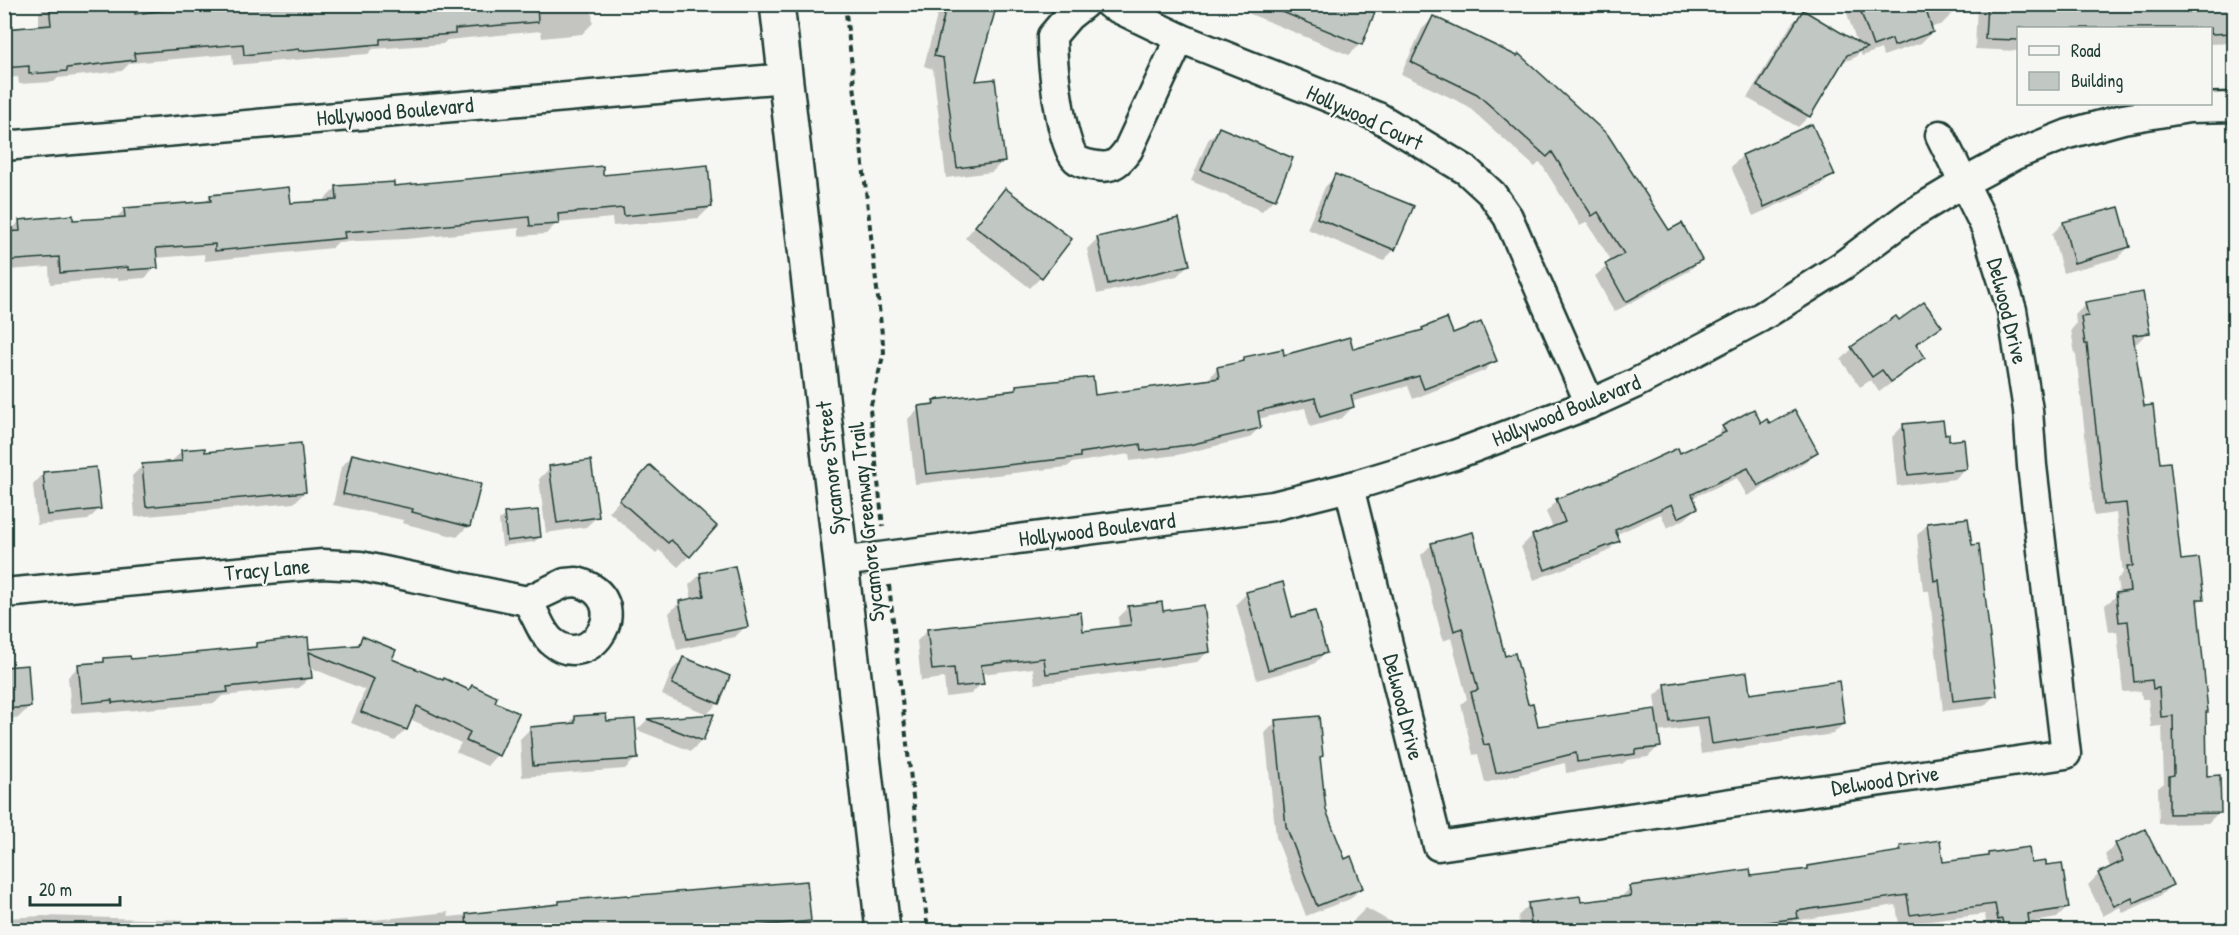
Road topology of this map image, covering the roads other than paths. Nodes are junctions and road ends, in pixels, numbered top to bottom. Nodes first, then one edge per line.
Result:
1 (777, 4) edge
2 (1084, 4) edge
3 (1109, 4) edge
4 (1179, 38) junction
5 (786, 78) junction
6 (2235, 107) edge
7 (1940, 135) dead end
8 (4, 146) edge
9 (1965, 182) junction
10 (1590, 404) junction
11 (1349, 487) junction
12 (841, 562) junction
13 (4, 593) edge
14 (527, 601) dead end
15 (883, 930) edge

1 - 5 street, Sycamore Street
2 - 4 street
3 - 4 street, Hollywood Court
4 - 10 street, Hollywood Court
5 - 8 street, Hollywood Boulevard
5 - 12 street, Sycamore Street
6 - 9 street, Hollywood Boulevard
7 - 9 street, Delwood Drive
9 - 10 street, Hollywood Boulevard
9 - 11 street, Delwood Drive
10 - 11 street, Hollywood Boulevard
11 - 12 street, Hollywood Boulevard
12 - 15 street, Sycamore Street
13 - 14 street, Tracy Lane

